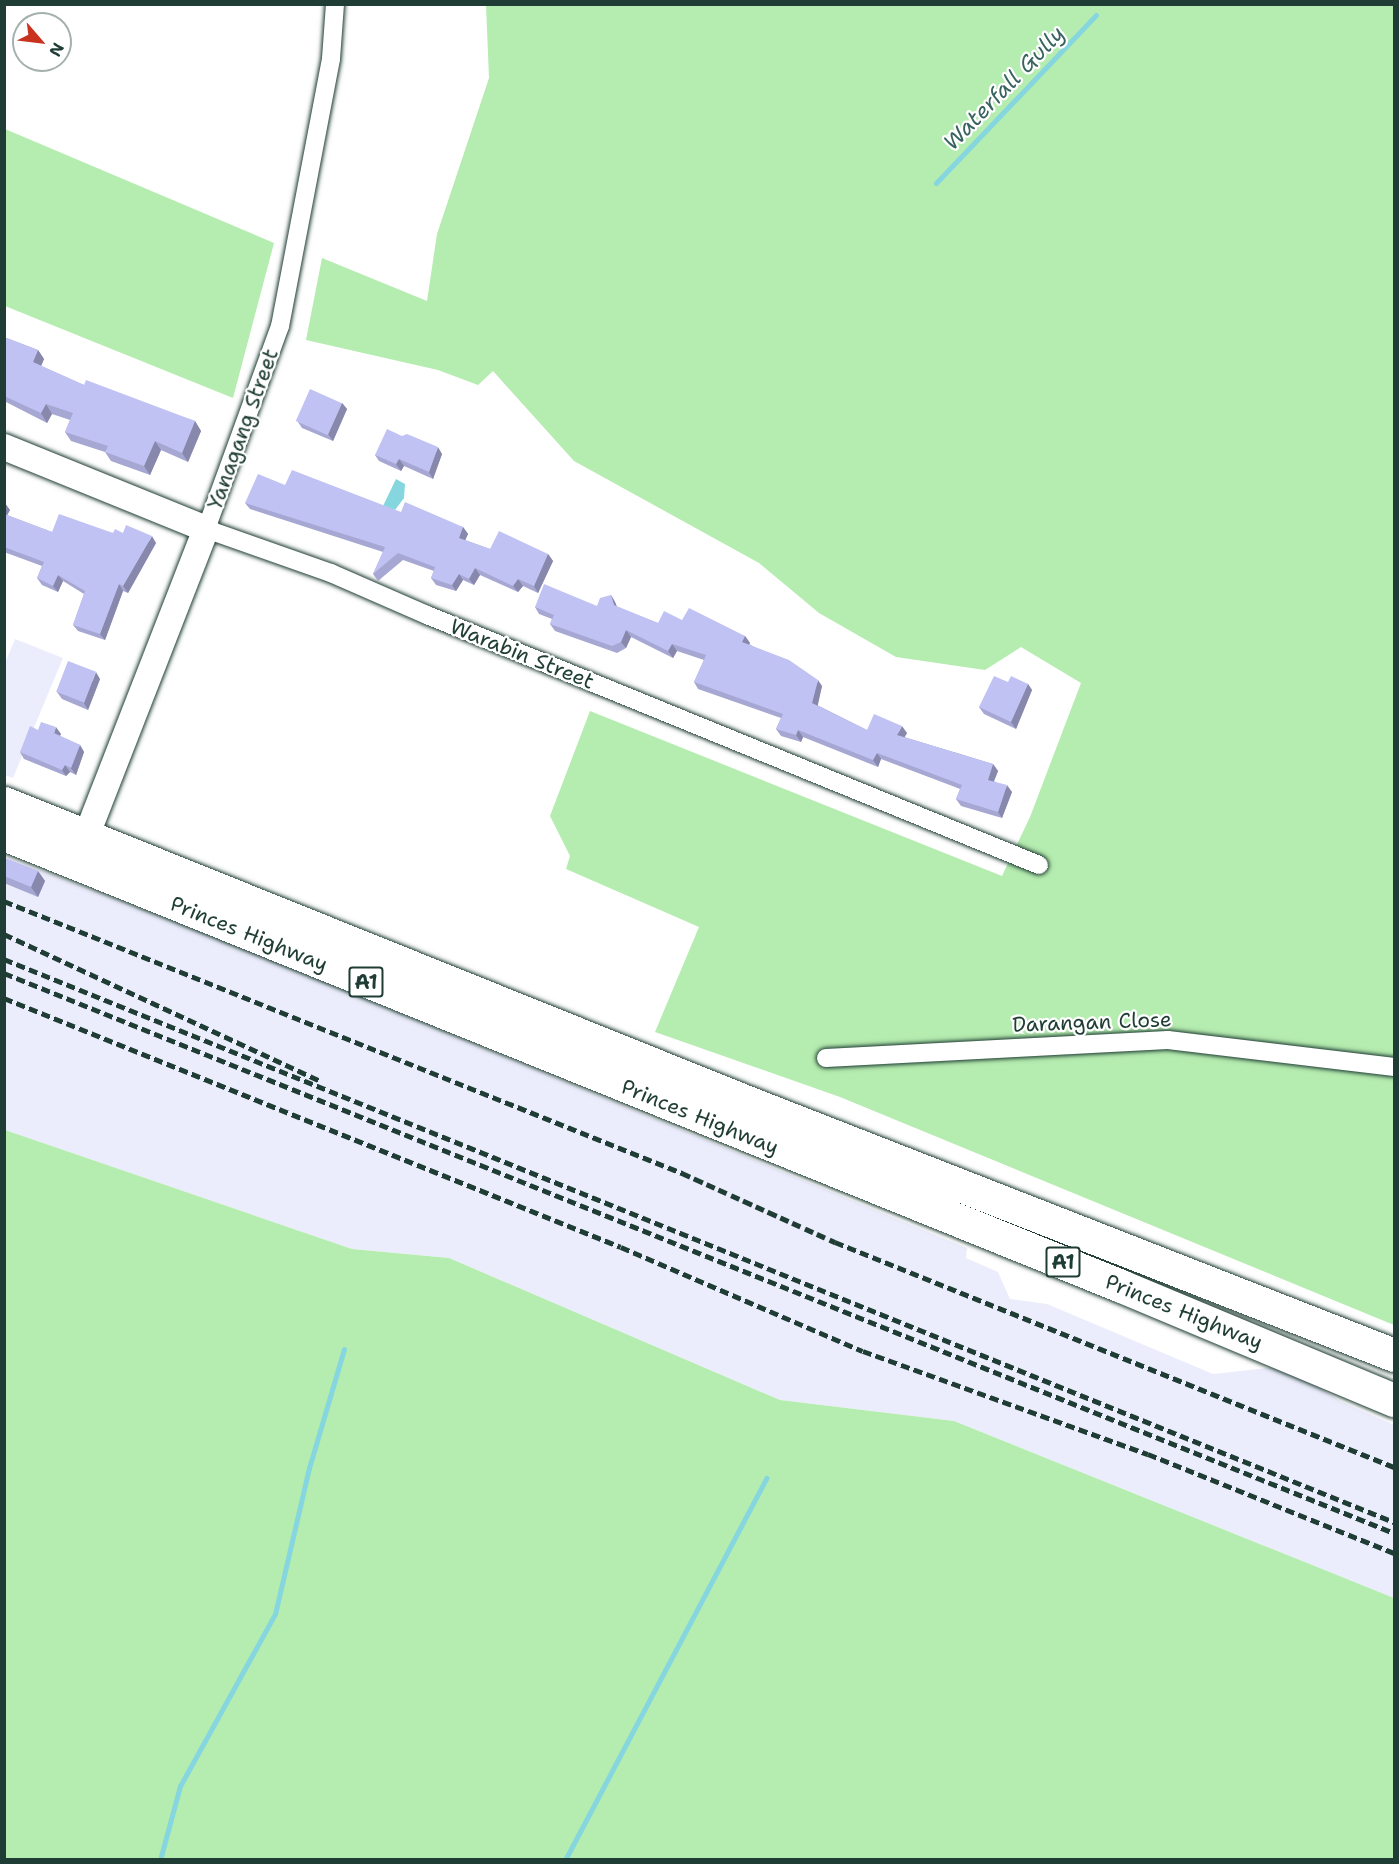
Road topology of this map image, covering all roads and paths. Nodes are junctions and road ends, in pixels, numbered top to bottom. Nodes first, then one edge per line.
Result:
1 (335, 4) edge
2 (4, 447) edge
3 (206, 529) junction
4 (4, 803) edge
5 (4, 834) edge
6 (86, 837) junction
7 (1039, 865) dead end
8 (826, 1058) dead end
9 (1395, 1067) edge
10 (1395, 1355) edge
11 (1395, 1400) edge

1 - 3 street, Yanagang Street
2 - 3 street, Warabin Street
3 - 6 street, Yanagang Street
3 - 7 street, Warabin Street
4 - 6 highway, Princes Highway / A1
5 - 11 highway, Princes Highway / A1
6 - 10 highway, Princes Highway / A1
8 - 9 street, Darangan Close

